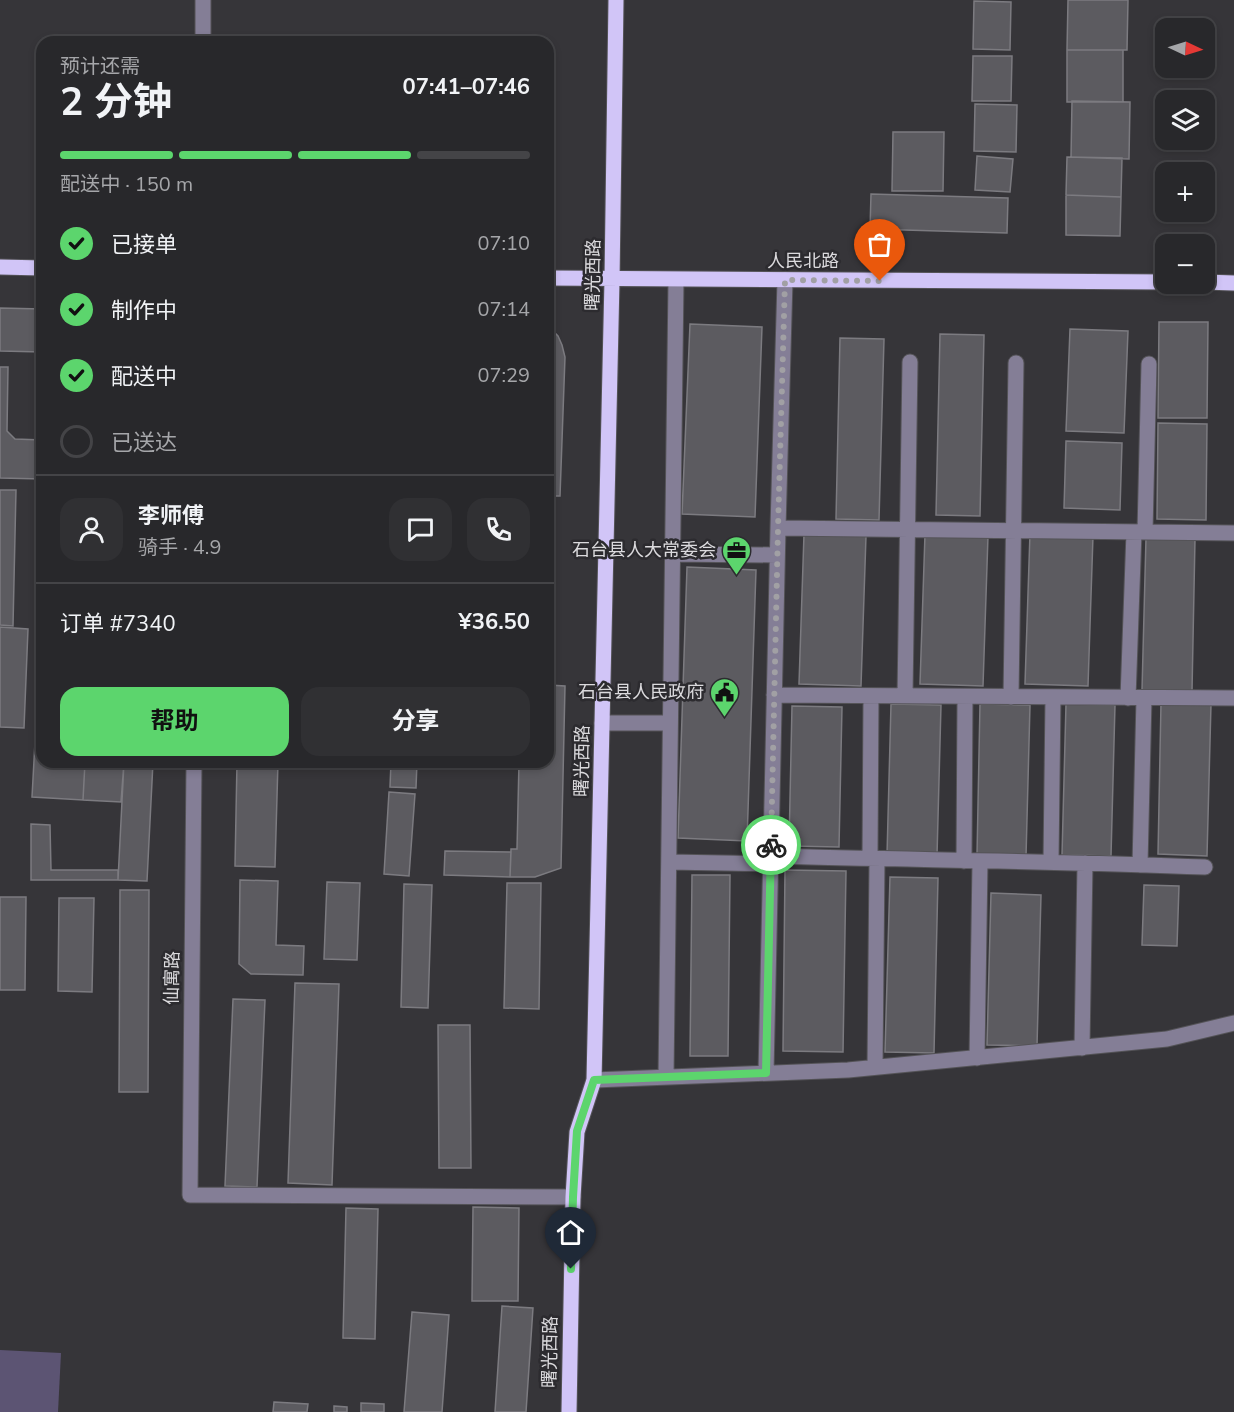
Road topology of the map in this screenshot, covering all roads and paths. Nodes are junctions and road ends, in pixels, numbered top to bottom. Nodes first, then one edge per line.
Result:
1 (203, 0) edge
2 (616, 0) edge
3 (203, 36) edge
4 (0, 267) edge
5 (36, 268) edge
6 (554, 278) edge
7 (612, 280) junction
8 (676, 280) junction
9 (785, 280) junction
10 (1155, 282) edge
11 (1215, 282) edge
12 (1234, 283) edge
13 (910, 362) dead end
14 (1016, 363) dead end
15 (1149, 364) dead end
16 (778, 528) junction
17 (907, 529) junction
18 (1014, 530) junction
19 (1140, 532) junction
20 (1234, 533) edge
21 (672, 554) junction
22 (777, 555) junction
23 (774, 695) junction
24 (905, 696) junction
25 (871, 697) junction
26 (965, 697) junction
27 (1011, 697) junction
28 (1053, 697) junction
29 (1136, 698) junction
30 (1234, 698) edge
31 (602, 723) junction
32 (670, 723) junction
33 (194, 768) edge
34 (873, 859) junction
35 (771, 860) junction
36 (972, 861) junction
37 (669, 862) junction
38 (1051, 862) junction
39 (1085, 863) junction
40 (1140, 865) junction
41 (1205, 867) dead end
42 (1234, 1023) edge
43 (1082, 1048) junction
44 (977, 1058) junction
45 (875, 1067) junction
46 (766, 1073) junction
47 (666, 1077) junction
48 (594, 1080) junction
49 (573, 1197) junction
50 (568, 1412) edge

1 - 3 street
2 - 7 main road, 曙光西路
4 - 5 main road
6 - 7 main road, 人民北路
7 - 8 main road, 人民北路
7 - 31 main road, 曙光西路
8 - 9 main road, 人民北路
8 - 21 street
9 - 10 main road, 人民北路
9 - 16 street
11 - 12 main road
13 - 17 street
14 - 18 street
15 - 19 street
16 - 17 street
16 - 22 street
17 - 18 street
17 - 24 street
18 - 19 street
18 - 27 street
19 - 20 street
19 - 29 street
21 - 22 street
21 - 32 street
22 - 23 street
23 - 25 street
23 - 35 street
24 - 25 street
24 - 26 street
25 - 34 street
26 - 27 street
26 - 36 street
27 - 28 street
28 - 29 street
28 - 38 street
29 - 30 street
29 - 40 street
31 - 32 street
31 - 48 main road, 曙光西路
32 - 37 street
33 - 49 street, 仙寓路
34 - 35 street
34 - 36 street
34 - 45 street
35 - 37 street
35 - 46 street
36 - 38 street
36 - 44 street
37 - 47 street
38 - 39 street
39 - 40 street
39 - 43 street
40 - 41 street
42 - 43 street
43 - 44 street
44 - 45 street
45 - 46 street
46 - 47 street
47 - 48 street
48 - 49 main road, 曙光西路
49 - 50 main road, 曙光西路

